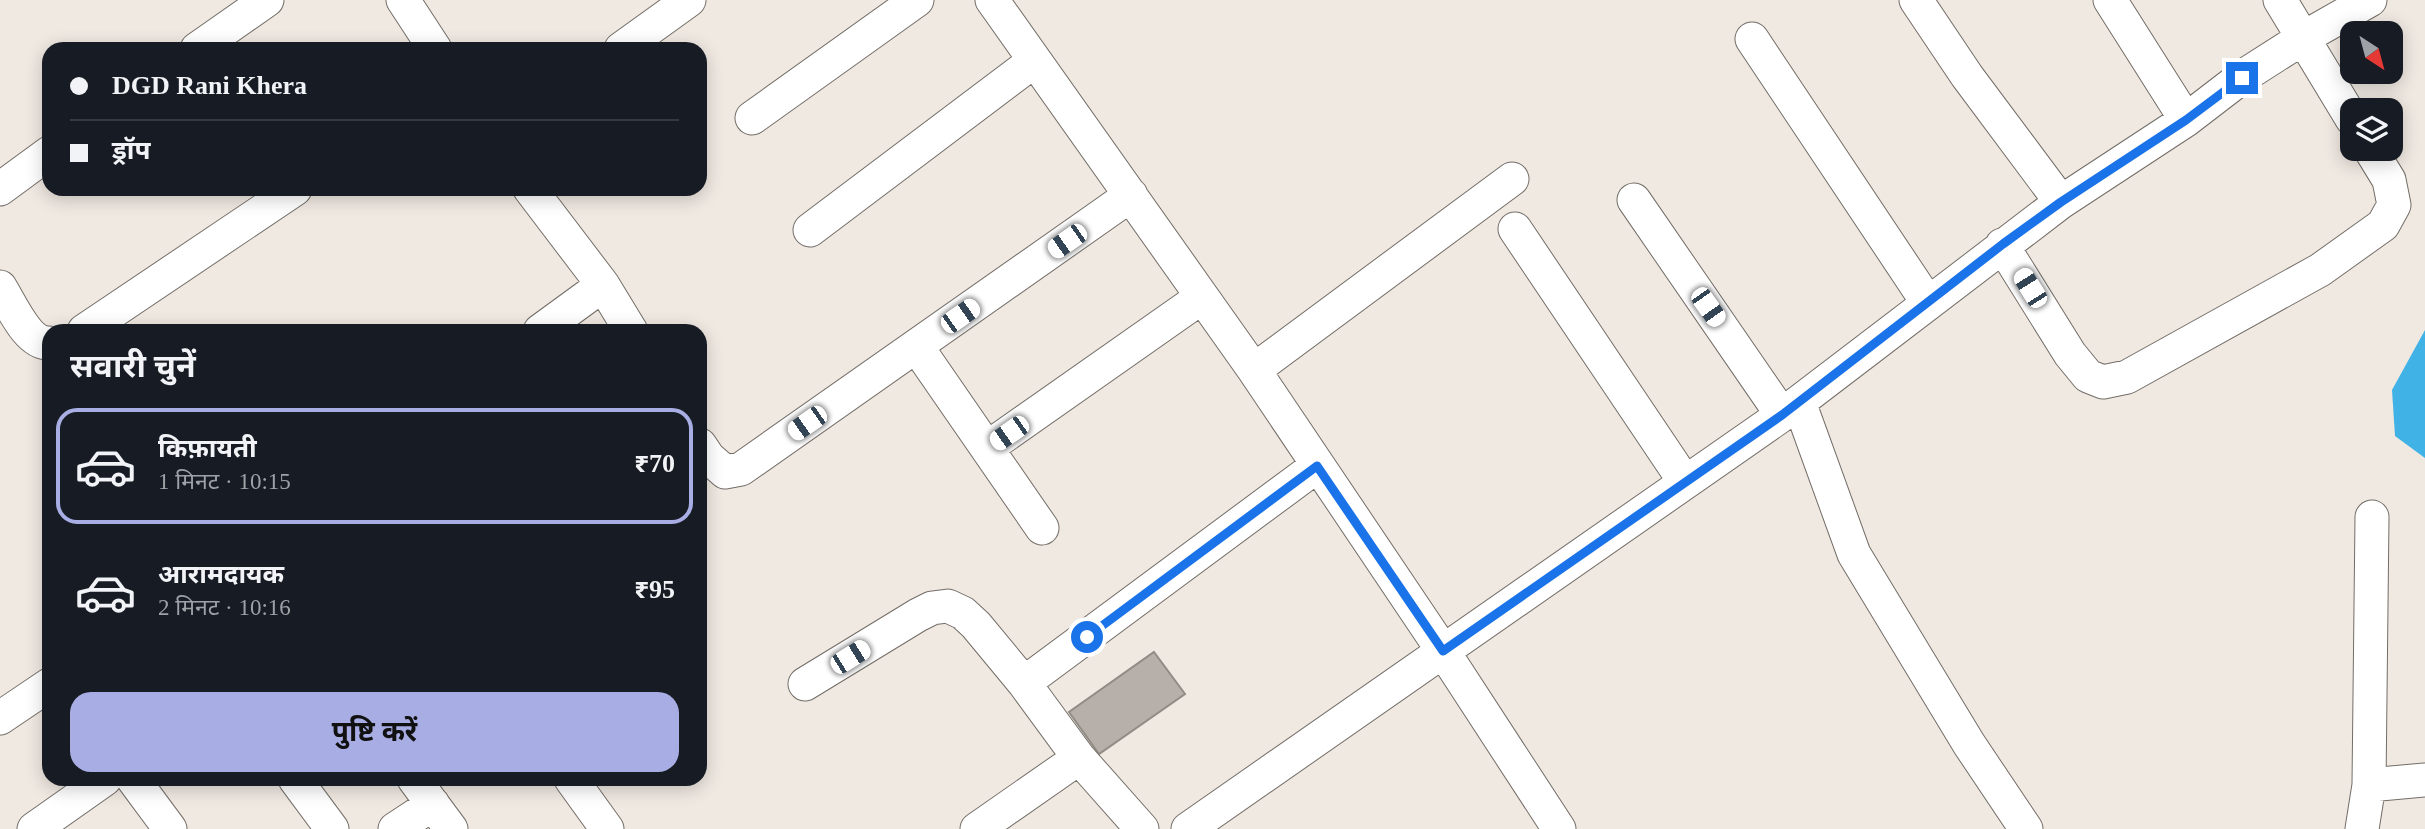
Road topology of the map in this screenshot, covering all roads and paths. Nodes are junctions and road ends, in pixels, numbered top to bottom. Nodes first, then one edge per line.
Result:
1 (267, 0) edge
2 (402, 0) edge
3 (689, 0) edge
4 (917, 0) edge
5 (992, 0) edge
6 (1916, 0) edge
7 (2110, 0) edge
8 (2280, 0) edge
9 (2370, 0) edge
10 (653, 10) edge
11 (2303, 38) junction
12 (1752, 39) dead end
13 (207, 42) edge
14 (431, 42) edge
15 (627, 42) edge
16 (1034, 61) junction
17 (2340, 99) edge
18 (752, 118) dead end
19 (2186, 120) junction
20 (42, 158) edge
21 (2377, 161) edge
22 (1512, 179) dead end
23 (0, 189) edge
24 (1131, 195) junction
25 (285, 196) edge
26 (535, 196) edge
27 (1633, 200) dead end
28 (2061, 202) junction
29 (1515, 229) dead end
30 (810, 230) dead end
31 (2003, 244) junction
32 (603, 285) junction
33 (0, 287) edge
34 (1202, 297) junction
35 (1928, 303) junction
36 (94, 324) edge
37 (550, 324) edge
38 (627, 324) edge
39 (42, 343) edge
40 (917, 347) junction
41 (1254, 370) junction
42 (1791, 408) junction
43 (987, 448) junction
44 (707, 456) edge
45 (1317, 466) junction
46 (1685, 482) junction
47 (2372, 517) dead end
48 (1042, 528) dead end
49 (1443, 651) junction
50 (1024, 683) junction
51 (805, 684) dead end
52 (42, 690) edge
53 (0, 718) edge
54 (1079, 758) junction
55 (2425, 780) edge
56 (2369, 785) junction
57 (95, 786) edge
58 (138, 786) edge
59 (300, 786) edge
60 (576, 786) edge
61 (432, 804) edge
62 (34, 829) edge
63 (170, 829) edge
64 (332, 829) edge
65 (395, 829) edge
66 (607, 829) edge
67 (977, 829) edge
68 (1142, 829) edge
69 (1188, 829) edge
70 (1559, 829) edge
71 (2026, 829) edge
72 (2362, 829) edge

1 - 13 street
2 - 14 street
3 - 10 street
4 - 18 street
5 - 16 street
6 - 28 street
7 - 19 street
8 - 11 street
9 - 11 street
10 - 15 street
11 - 17 street
11 - 19 street
12 - 35 street
16 - 24 street
16 - 30 street
19 - 28 street
20 - 23 street
21 - 31 street
22 - 41 street
24 - 34 street
24 - 40 street
25 - 36 street
26 - 32 street
27 - 42 street
28 - 31 street
29 - 46 street
31 - 35 street
32 - 37 street
32 - 38 street
33 - 39 street
34 - 41 street
34 - 43 street
35 - 42 street
40 - 43 street
40 - 44 street
41 - 45 street
42 - 46 street
42 - 71 street
43 - 48 street
45 - 49 street
45 - 50 street
46 - 49 street
47 - 56 street
49 - 69 street
49 - 70 street
50 - 51 street
50 - 54 street
52 - 53 street
54 - 67 street
54 - 68 street
55 - 56 street
56 - 72 street
57 - 62 street
58 - 63 street
59 - 64 street
60 - 66 street
61 - 65 street

